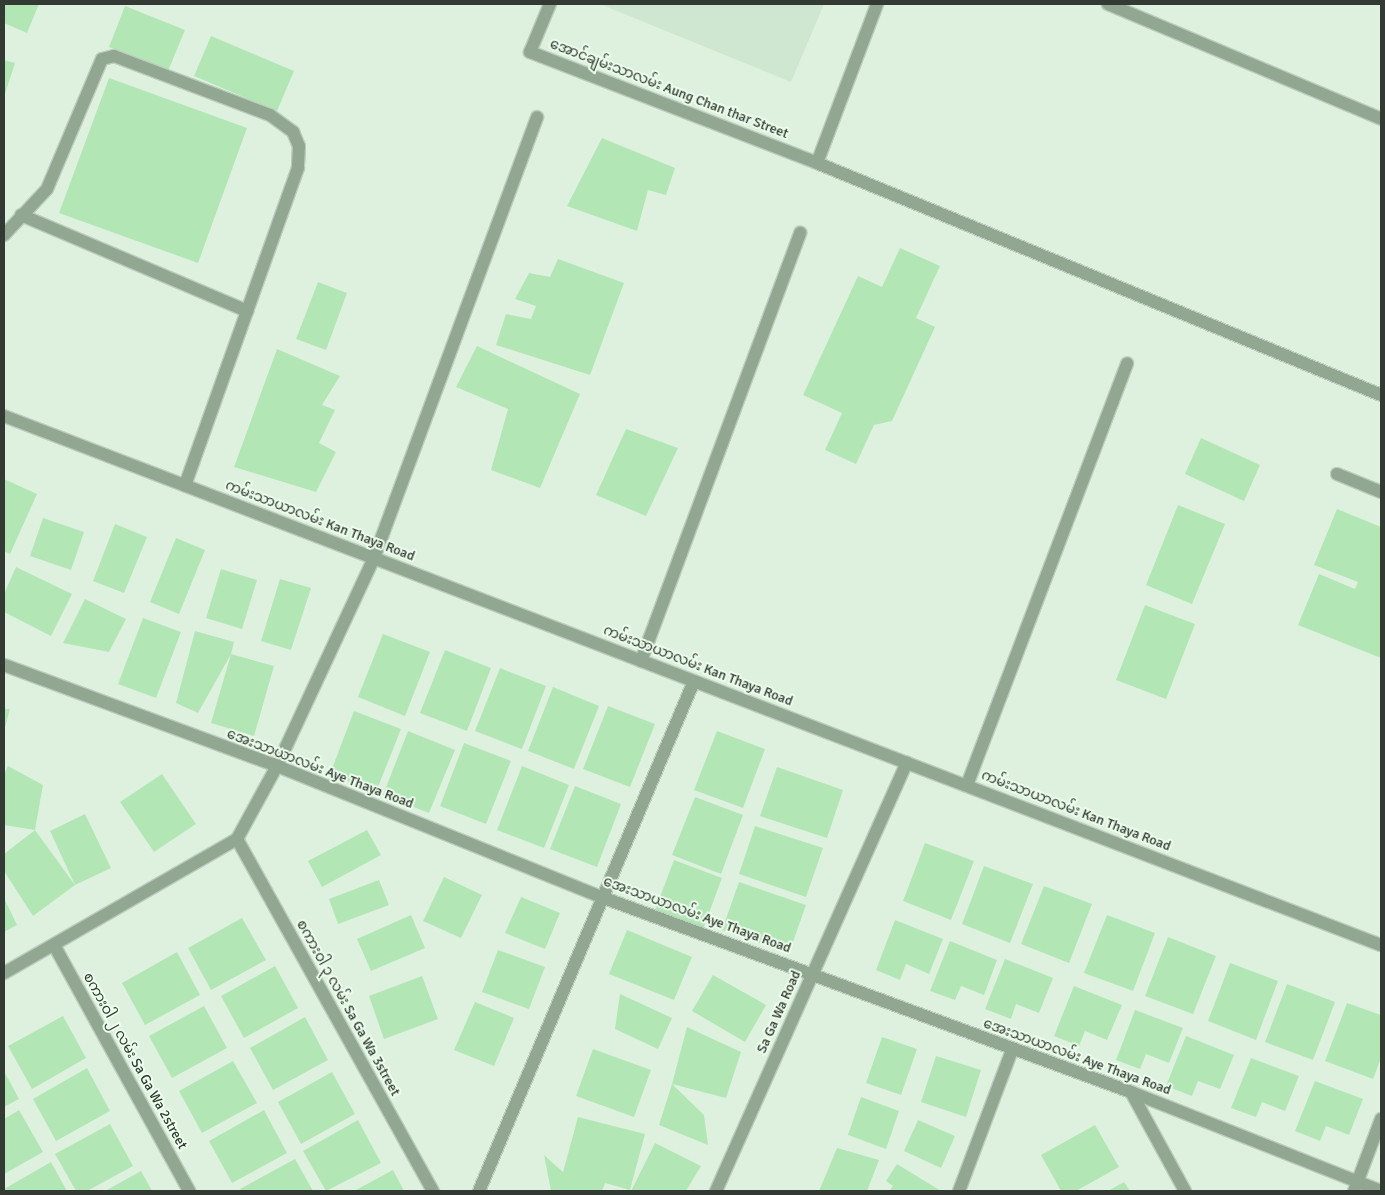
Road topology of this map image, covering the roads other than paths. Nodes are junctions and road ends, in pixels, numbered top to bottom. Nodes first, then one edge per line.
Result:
1 (550, 4) edge
2 (877, 4) edge
3 (1108, 4) edge
4 (537, 117) dead end
5 (1381, 119) edge
6 (817, 162) junction
7 (21, 215) junction
8 (800, 233) dead end
9 (4, 235) edge
10 (247, 311) junction
11 (1126, 363) dead end
12 (1381, 395) edge
13 (4, 416) edge
14 (1336, 474) dead end
15 (184, 485) junction
16 (1381, 492) edge
17 (374, 558) junction
18 (641, 661) junction
19 (4, 665) edge
20 (694, 681) junction
21 (907, 763) junction
22 (277, 766) junction
23 (967, 785) junction
24 (237, 839) junction
25 (604, 898) junction
26 (1381, 945) edge
27 (54, 946) junction
28 (813, 972) junction
29 (4, 973) edge
30 (1012, 1050) junction
31 (1131, 1092) junction
32 (1381, 1119) edge
33 (1356, 1187) edge
34 (190, 1191) edge
35 (433, 1191) edge
36 (479, 1191) edge
37 (716, 1191) edge
38 (958, 1191) edge
39 (1185, 1191) edge
40 (1381, 1191) edge

1 - 6 street, အောင်ချမ်းသာလမ်း Aung Chan thar Street
2 - 6 street
3 - 5 street
4 - 17 street
6 - 12 street
7 - 9 street
7 - 10 street
7 - 10 street
8 - 18 street
10 - 15 street
11 - 23 street
13 - 15 street, ကမ်းသာယာလမ်း Kan Thaya Road
14 - 16 street
15 - 17 street, ကမ်းသာယာလမ်း Kan Thaya Road
17 - 18 street, ကမ်းသာယာလမ်း Kan Thaya Road
17 - 22 street
18 - 20 street, ကမ်းသာယာလမ်း Kan Thaya Road
19 - 22 street, အေးသာယာလမ်း Aye Thaya Road
20 - 21 street, ကမ်းသာယာလမ်း Kan Thaya Road
20 - 25 street
21 - 23 street, ကမ်းသာယာလမ်း Kan Thaya Road
21 - 28 street, Sa Ga Wa Road
22 - 24 street
22 - 25 street, အေးသာယာလမ်း Aye Thaya Road
23 - 26 street, ကမ်းသာယာလမ်း Kan Thaya Road
24 - 27 street
24 - 35 street, စကားဝါ ၃ လမ်း Sa Ga Wa 3street
25 - 28 street, အေးသာယာလမ်း Aye Thaya Road
25 - 36 street
27 - 29 street
27 - 34 street, စကားဝါ ၂ လမ်း Sa Ga Wa 2street
28 - 30 street, အေးသာယာလမ်း Aye Thaya Road
28 - 37 street, Sa Ga Wa Road
30 - 31 street, အေးသာယာလမ်း Aye Thaya Road
30 - 38 street
31 - 33 street, အေးသာယာလမ်း Aye Thaya Road
31 - 39 street
32 - 33 street
33 - 40 street, အေးသာယာလမ်း Aye Thaya Road

